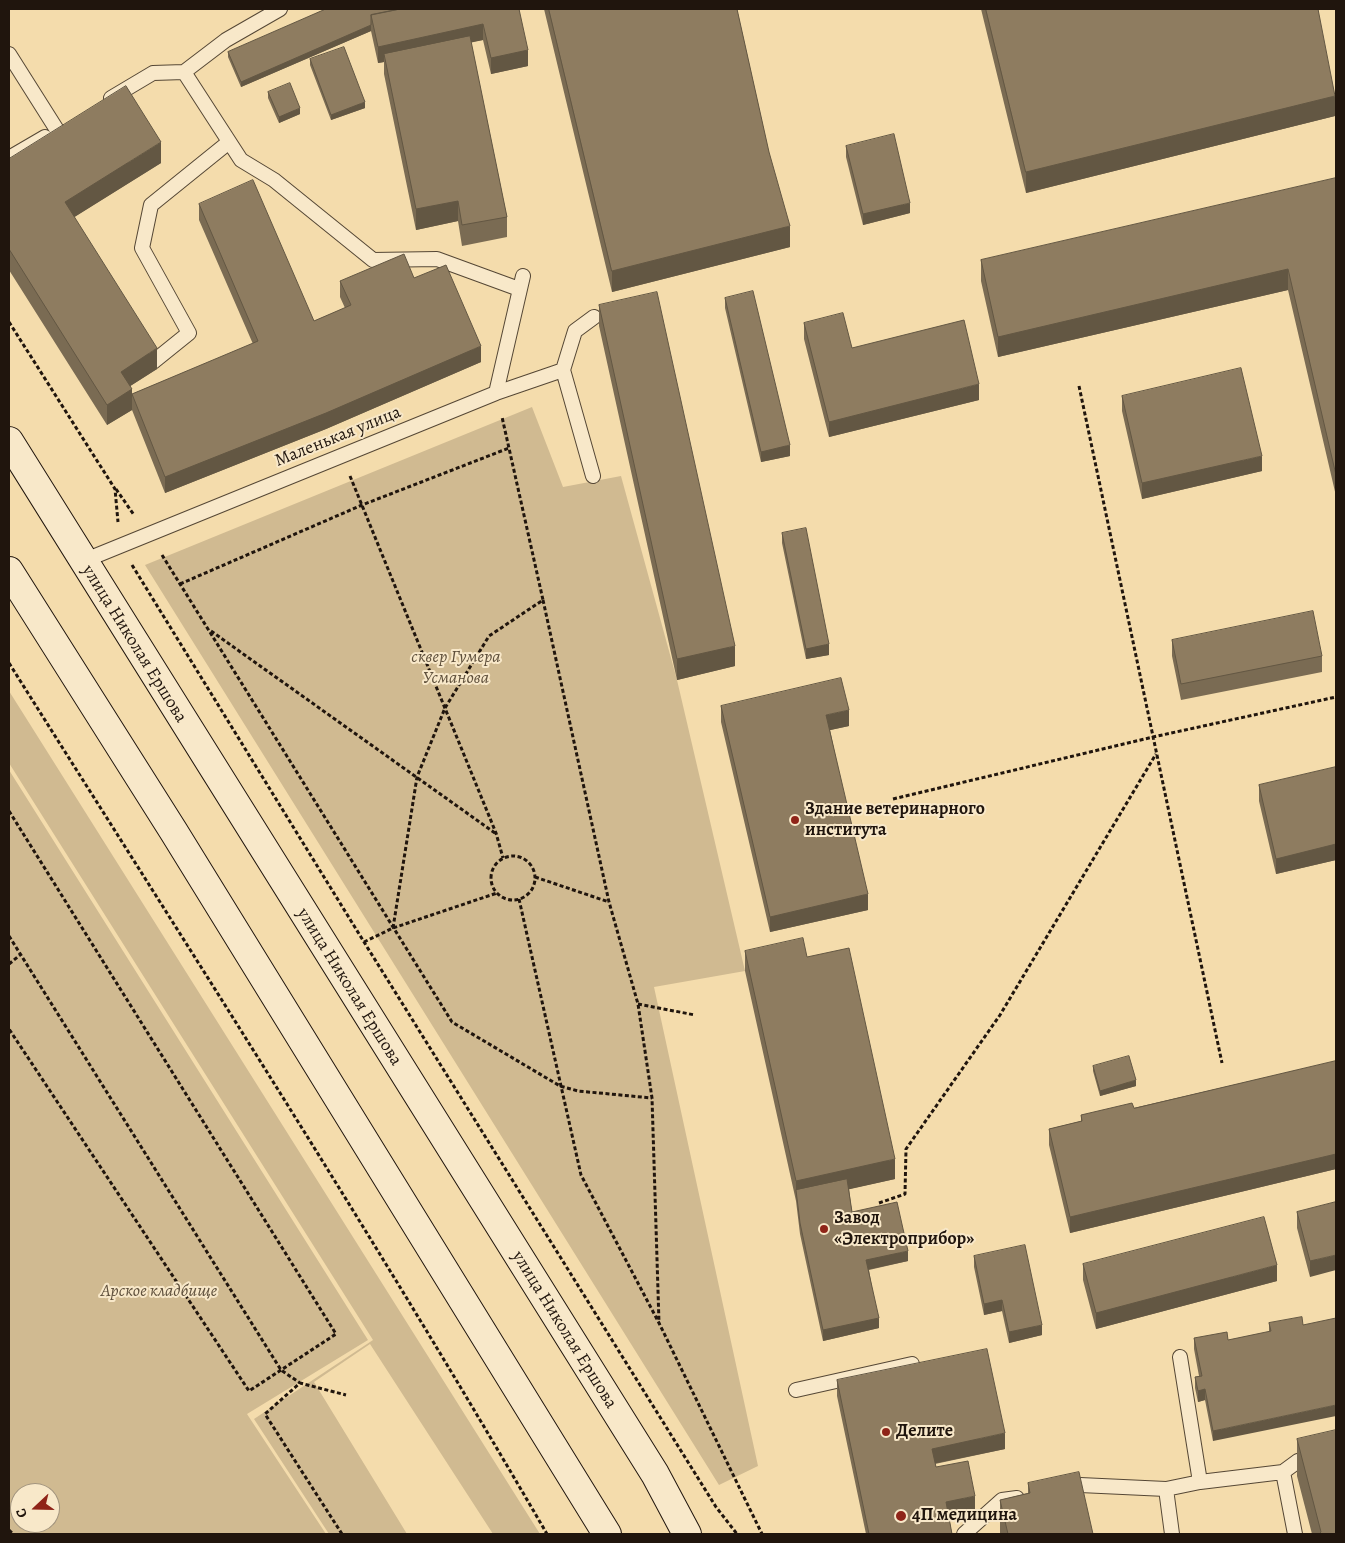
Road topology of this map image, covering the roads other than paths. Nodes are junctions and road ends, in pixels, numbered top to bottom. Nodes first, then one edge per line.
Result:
1 (280, 9) edge
2 (9, 54) edge
3 (184, 72) junction
4 (97, 106) edge
5 (230, 142) junction
6 (9, 158) edge
7 (594, 318) dead end
8 (153, 362) edge
9 (563, 370) junction
10 (496, 393) junction
11 (9, 441) edge
12 (594, 476) dead end
13 (83, 561) junction
14 (9, 571) edge
15 (1180, 1357) dead end
16 (912, 1364) edge
17 (796, 1390) dead end
18 (1336, 1450) edge
19 (1283, 1472) junction
20 (1200, 1482) junction
21 (1166, 1489) junction
22 (1051, 1491) edge
23 (1031, 1495) edge
24 (606, 1534) edge
25 (687, 1534) edge
26 (964, 1534) edge
27 (1172, 1534) edge
28 (1295, 1534) edge

1 - 3 lane
2 - 6 lane
3 - 4 lane
3 - 5 lane
5 - 8 lane
5 - 10 lane
7 - 9 lane
9 - 10 lane, Маленькая улица
9 - 12 lane
10 - 13 lane, Маленькая улица
11 - 13 main road, улица Николая Ершова
13 - 25 main road, улица Николая Ершова
14 - 24 main road
15 - 20 lane
16 - 17 lane
18 - 19 lane
19 - 20 lane
19 - 28 lane
20 - 21 lane
21 - 22 lane
21 - 27 lane
23 - 26 lane

